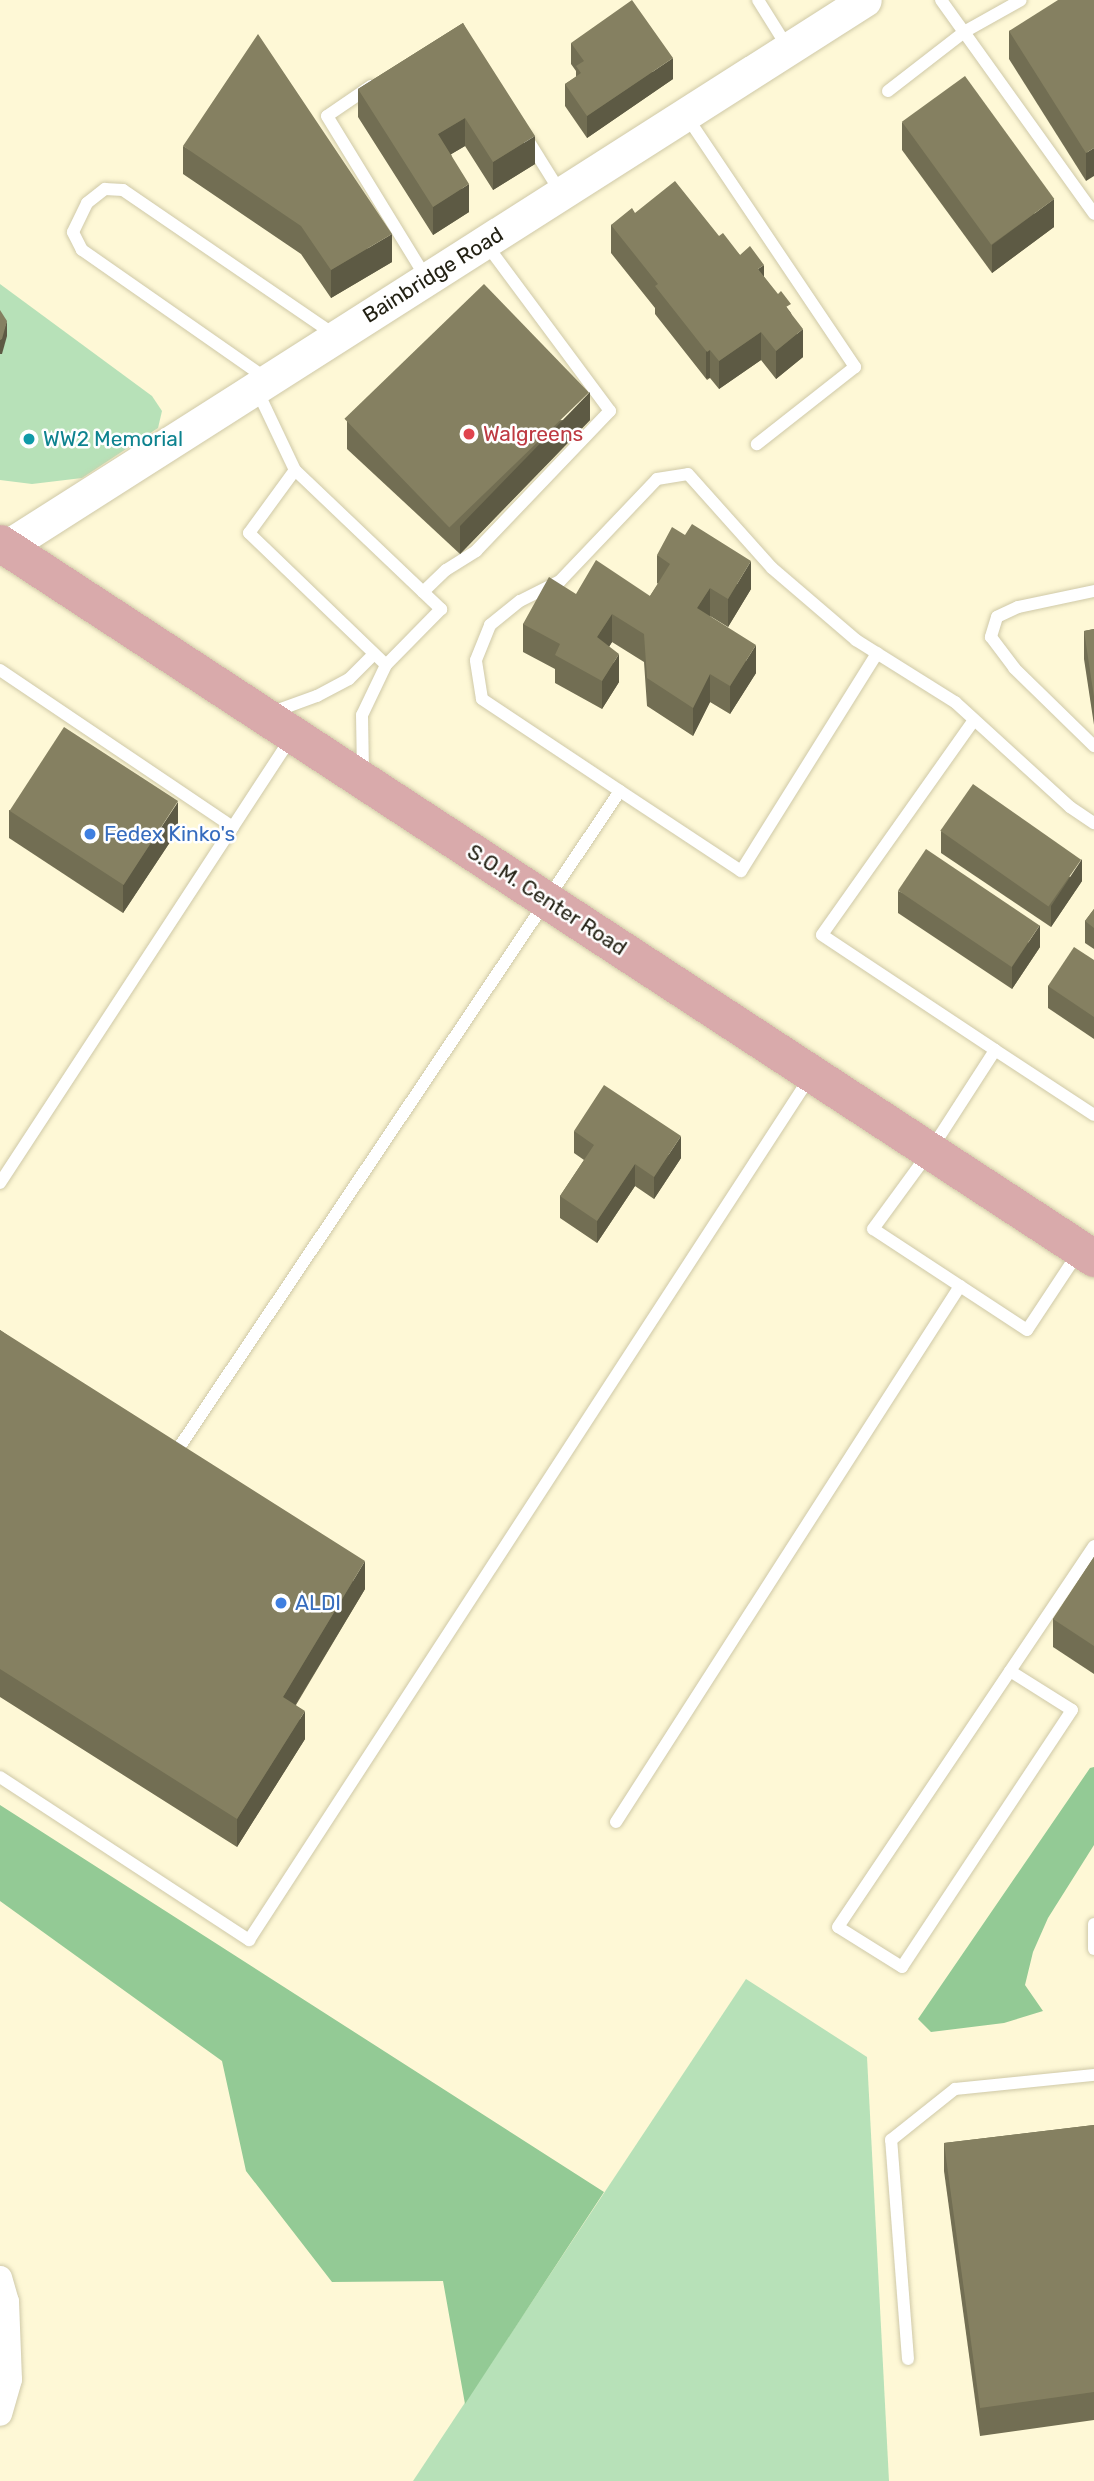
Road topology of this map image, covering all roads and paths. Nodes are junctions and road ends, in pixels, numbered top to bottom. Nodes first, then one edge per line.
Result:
1 (758, 0) edge
2 (865, 0) edge
3 (941, 0) edge
4 (1021, 0) edge
5 (964, 32) junction
6 (789, 49) junction
7 (387, 75) edge
8 (888, 91) dead end
9 (685, 114) junction
10 (518, 124) edge
11 (562, 193) junction
12 (1094, 214) edge
13 (485, 242) junction
14 (427, 279) junction
15 (336, 337) junction
16 (262, 384) junction
17 (757, 444) dead end
18 (295, 470) junction
19 (2, 546) edge
20 (1094, 591) edge
21 (424, 592) junction
22 (877, 653) junction
23 (374, 654) junction
24 (386, 665) junction
25 (0, 670) edge
26 (974, 720) junction
27 (279, 725) junction
28 (1094, 746) edge
29 (363, 780) junction
30 (620, 791) junction
31 (1094, 823) edge
32 (233, 827) junction
33 (545, 899) junction
34 (995, 1050) junction
35 (812, 1074) junction
36 (1094, 1115) edge
37 (930, 1151) junction
38 (0, 1183) edge
39 (1087, 1254) edge
40 (960, 1286) junction
41 (180, 1446) edge
42 (1094, 1546) edge
43 (1010, 1671) junction
44 (0, 1777) edge
45 (616, 1822) dead end
46 (1094, 1924) edge
47 (1094, 1949) edge
48 (1094, 2076) edge
49 (0, 2277) edge
50 (908, 2359) dead end
51 (0, 2414) edge

1 - 6 lane
2 - 6 street, Bainbridge Road
3 - 5 lane
4 - 5 lane
5 - 8 lane
5 - 12 lane
6 - 9 street, Bainbridge Road
7 - 14 lane
9 - 11 street, Bainbridge Road
9 - 17 lane
10 - 11 lane
11 - 13 street, Bainbridge Road
13 - 14 street, Bainbridge Road
13 - 21 lane
14 - 15 street, Bainbridge Road
15 - 16 street, Bainbridge Road
15 - 16 lane
16 - 18 lane
16 - 19 street, Bainbridge Road
18 - 21 lane
18 - 23 lane
19 - 27 main road, S.O.M. Center Road
20 - 28 lane
21 - 24 lane
22 - 26 lane
22 - 30 lane
22 - 30 lane
23 - 24 lane
23 - 27 lane
24 - 29 lane
25 - 32 lane
26 - 31 lane
26 - 34 lane
27 - 29 main road, S.O.M. Center Road
27 - 32 lane
29 - 33 main road, S.O.M. Center Road
30 - 33 lane
32 - 38 lane
33 - 35 main road, S.O.M. Center Road
33 - 41 lane
34 - 36 lane
34 - 37 lane
35 - 37 main road, S.O.M. Center Road
35 - 44 lane
37 - 39 main road, S.O.M. Center Road
37 - 40 lane
39 - 40 lane
40 - 45 lane
42 - 43 lane
43 - 43 lane
46 - 47 lane
48 - 50 lane
49 - 51 street

